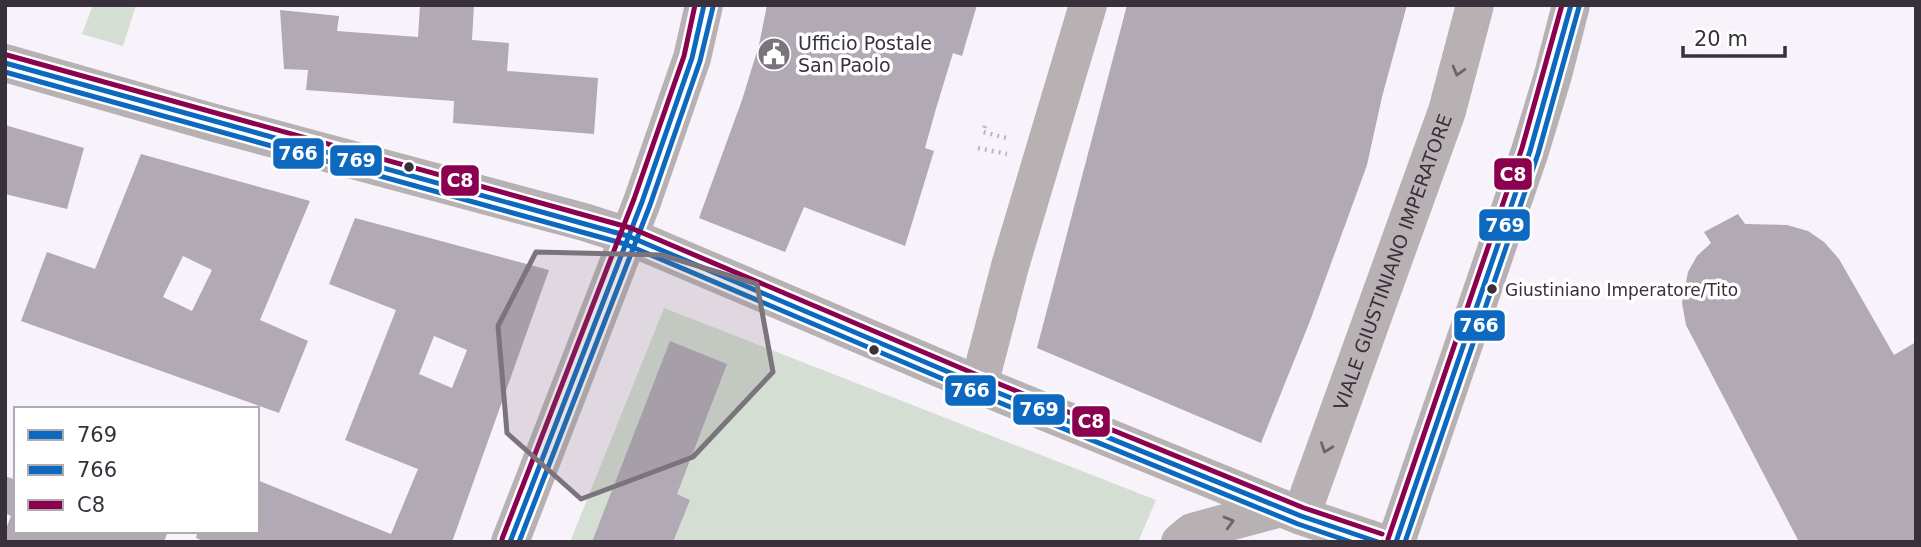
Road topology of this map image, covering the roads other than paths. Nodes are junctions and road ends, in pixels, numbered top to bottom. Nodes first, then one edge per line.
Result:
1 (704, 5) edge
2 (1088, 5) edge
3 (1475, 5) edge
4 (1571, 5) edge
5 (5, 63) edge
6 (628, 236) junction
7 (979, 385) junction
8 (1291, 512) junction
9 (510, 542) edge
10 (1181, 542) edge
11 (1378, 542) edge
12 (1396, 542) edge

1 - 6 street
2 - 7 street
3 -> 8 street, VIALE GIUSTINIANO IMPERATORE
4 - 12 street
5 - 6 street
6 - 7 street
6 - 9 street
7 - 8 street
10 -> 8 street
8 - 11 street

